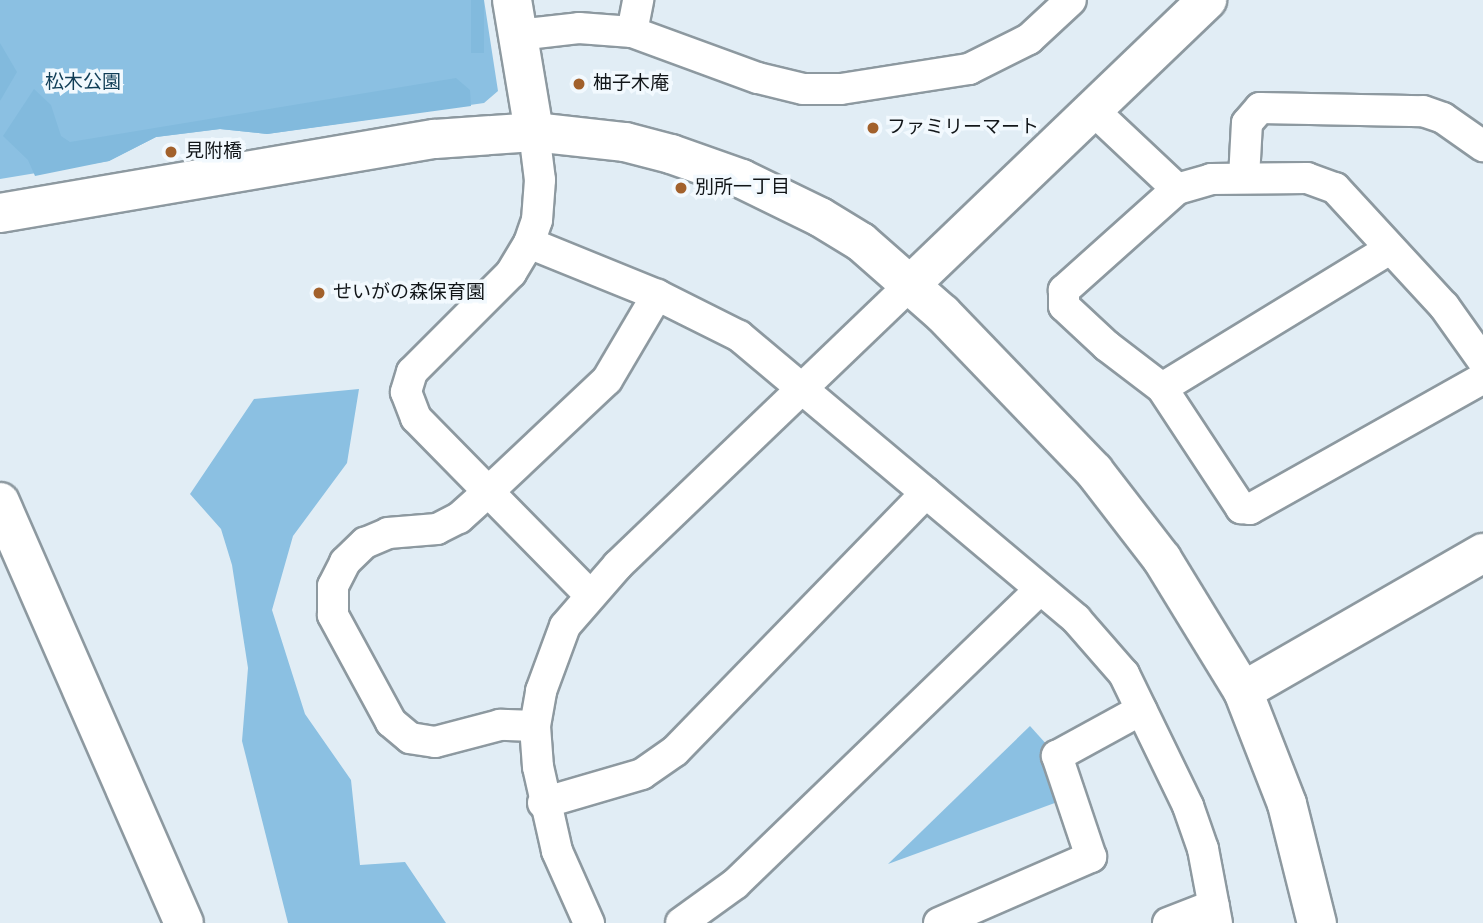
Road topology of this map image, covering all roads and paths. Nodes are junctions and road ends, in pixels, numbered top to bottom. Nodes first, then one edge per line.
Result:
1 (638, 0) edge
2 (1071, 0) edge
3 (1207, 0) edge
4 (515, 17) edge
5 (632, 32) junction
6 (1093, 110) junction
7 (534, 132) junction
8 (1483, 146) edge
9 (1244, 178) junction
10 (1177, 189) junction
11 (0, 213) edge
12 (529, 243) junction
13 (1390, 248) junction
14 (912, 283) junction
15 (656, 295) junction
16 (1483, 361) edge
17 (1483, 377) edge
18 (803, 387) junction
19 (1162, 388) junction
20 (488, 492) junction
21 (926, 493) junction
22 (0, 502) edge
23 (1483, 553) edge
24 (1040, 589) junction
25 (589, 594) junction
26 (1243, 691) junction
27 (1141, 710) junction
28 (535, 726) junction
29 (543, 803) junction
30 (1216, 914) edge
31 (184, 923) edge
32 (589, 923) edge
33 (681, 923) edge
34 (939, 923) edge
35 (1168, 923) edge
36 (1317, 923) edge

1 - 5 street
2 - 5 street
3 - 6 street
4 - 5 street
4 - 7 street
6 - 10 street
6 - 14 street
7 - 11 street
7 - 12 street
7 - 14 street
8 - 9 street
9 - 10 street
9 - 13 street
10 - 19 street
12 - 15 street
12 - 20 street
13 - 16 street
13 - 19 street
14 - 18 street
14 - 26 street
15 - 18 street
15 - 20 street
17 - 19 street
18 - 21 street
18 - 25 street
20 - 25 street
20 - 28 street
21 - 24 street
21 - 29 street
22 - 31 street
23 - 26 street
24 - 27 street
24 - 33 street
25 - 28 street
26 - 36 street
27 - 30 street
27 - 34 street
28 - 29 street
29 - 32 street
30 - 35 street

